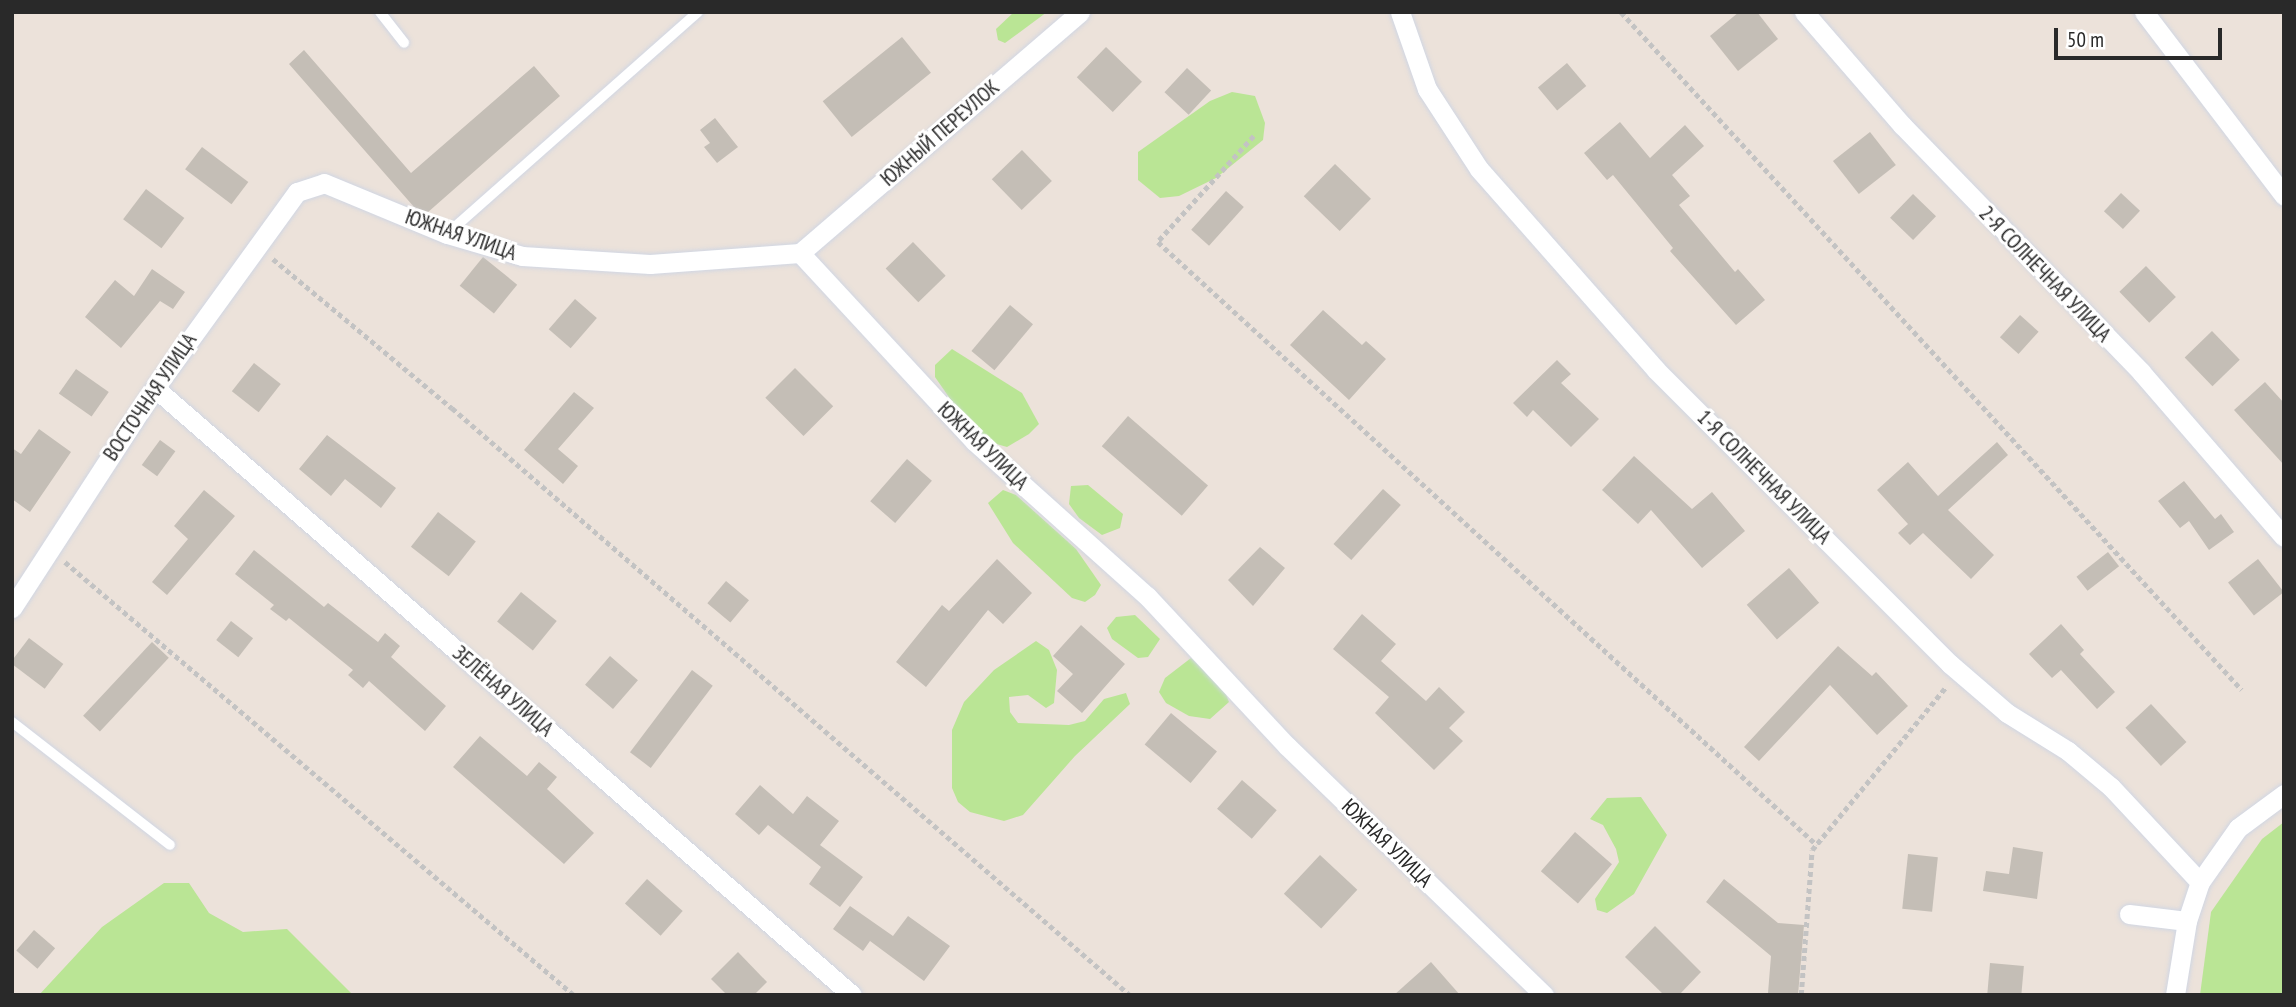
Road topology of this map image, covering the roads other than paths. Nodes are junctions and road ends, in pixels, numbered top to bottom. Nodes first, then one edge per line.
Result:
1 (380, 12) edge
2 (698, 12) edge
3 (1080, 12) edge
4 (1400, 12) edge
5 (1804, 12) edge
6 (2144, 12) edge
7 (404, 43) dead end
8 (297, 192) joint
9 (2284, 196) edge
10 (447, 234) junction
11 (800, 253) junction
12 (155, 388) junction
13 (2284, 537) edge
14 (12, 608) edge
15 (12, 722) edge
16 (2284, 794) edge
17 (170, 845) dead end
18 (2200, 882) junction
19 (2129, 914) dead end
20 (2187, 921) junction
21 (852, 995) edge
22 (1544, 995) edge
23 (2175, 995) edge

1 - 7 lane
2 - 10 lane
3 - 11 street, ЮЖНЫЙ ПЕРЕУЛОК
4 - 18 street, 1-Я СОЛНЕЧНАЯ УЛИЦА
5 - 13 street, 2-Я СОЛНЕЧНАЯ УЛИЦА
6 - 9 street
8 - 10 street, ЮЖНАЯ УЛИЦА
8 - 12 street, ВОСТОЧНАЯ УЛИЦА
10 - 11 street, ЮЖНАЯ УЛИЦА
11 - 22 street, ЮЖНАЯ УЛИЦА
12 - 14 street, ВОСТОЧНАЯ УЛИЦА
12 - 21 street, ЗЕЛЁНАЯ УЛИЦА
15 - 17 lane
16 - 18 street
18 - 20 street
19 - 20 street
20 - 23 street

